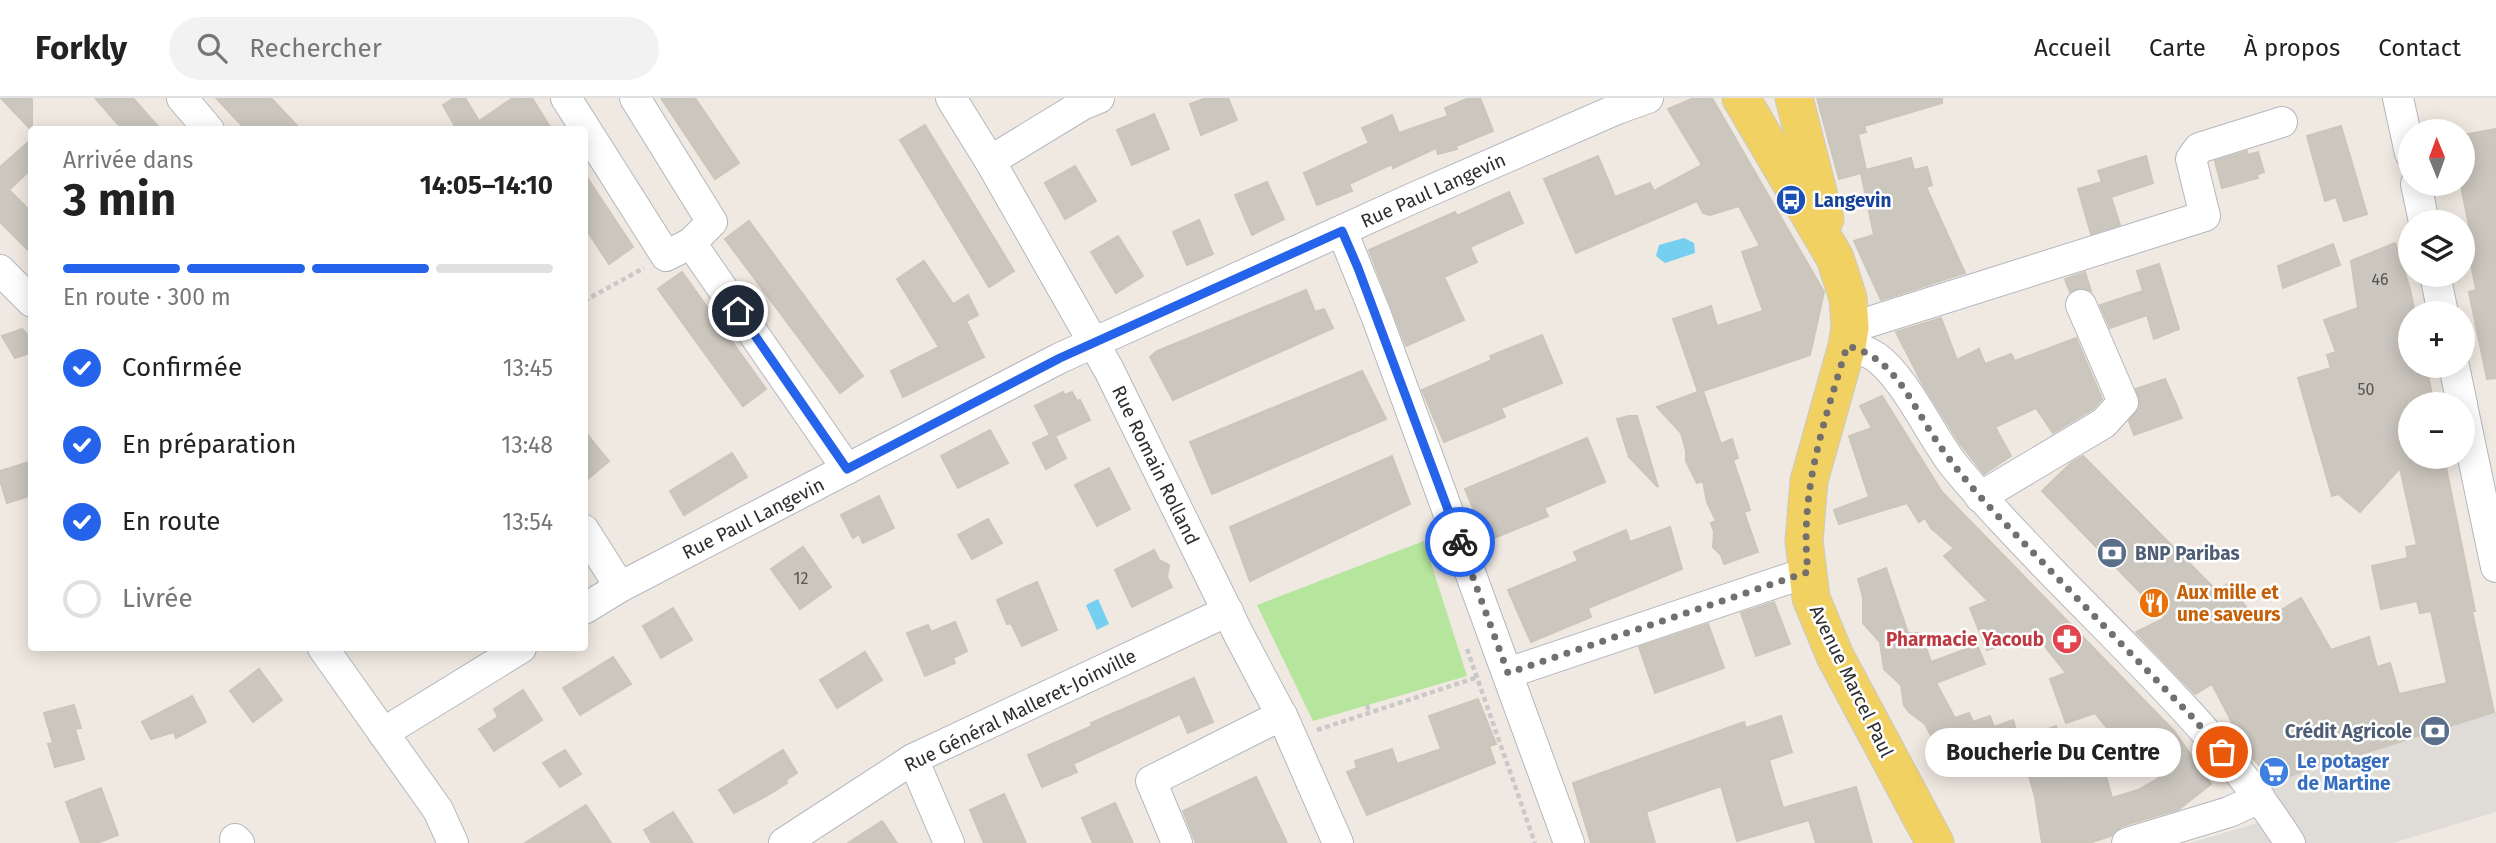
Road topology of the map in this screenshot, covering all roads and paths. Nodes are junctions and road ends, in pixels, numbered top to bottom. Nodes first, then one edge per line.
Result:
1 (182, 98) edge
2 (566, 98) edge
3 (635, 98) edge
4 (951, 98) edge
5 (1099, 98) edge
6 (1648, 98) edge
7 (1741, 98) edge
8 (1794, 98) edge
9 (2398, 98) edge
10 (2403, 119) edge
11 (2282, 122) dead end
12 (206, 126) edge
13 (587, 126) edge
14 (588, 128) edge
15 (990, 161) junction
16 (1342, 231) junction
17 (679, 250) junction
18 (1835, 258) junction
19 (0, 270) edge
20 (28, 298) edge
21 (588, 300) edge
22 (2081, 305) dead end
23 (1848, 337) junction
24 (1094, 342) junction
25 (2475, 467) edge
26 (847, 469) junction
27 (1980, 497) junction
28 (588, 536) edge
29 (2496, 567) edge
30 (1808, 572) junction
31 (620, 587) junction
32 (588, 607) edge
33 (1228, 611) junction
34 (325, 651) edge
35 (517, 651) edge
36 (1511, 680) junction
37 (1367, 705) dead end
38 (1369, 712) junction
39 (1287, 727) junction
40 (383, 733) junction
41 (912, 759) junction
42 (2260, 798) junction
43 (453, 843) edge
44 (784, 843) edge
45 (949, 843) edge
46 (1177, 843) edge
47 (1338, 843) edge
48 (1535, 843) edge
49 (1569, 843) edge
50 (1935, 843) edge
51 (2127, 843) edge
52 (2290, 843) edge

1 - 12 street
2 - 13 street
3 - 17 street
4 - 15 street, Rue Romain Rolland
5 - 15 street
6 - 16 street, Rue Paul Langevin
7 - 18 main road
8 - 18 main road
9 - 10 street
11 - 23 street
14 - 17 street
15 - 24 street, Rue Romain Rolland
16 - 24 street, Rue Paul Langevin
16 - 36 street
17 - 21 path
17 - 26 street
18 - 23 main road
19 - 20 street
22 - 27 street
23 - 27 street
23 - 30 main road, Avenue Marcel Paul
24 - 26 street, Rue Paul Langevin
24 - 33 street, Rue Romain Rolland
25 - 29 street
26 - 31 street, Rue Paul Langevin
27 - 42 street
28 - 31 street
30 - 36 street
30 - 50 main road, Avenue Marcel Paul
31 - 32 street, Rue Paul Langevin
33 - 39 street, Rue Romain Rolland
33 - 41 street, Rue Général Malleret-Joinville
34 - 40 street
35 - 40 street
36 - 49 street
37 - 38 path
38 - 39 path
38 - 48 path
39 - 46 street
39 - 47 street, Rue Romain Rolland
40 - 43 street
41 - 44 street, Rue Général Malleret-Joinville
41 - 45 street
42 - 51 street
42 - 52 street

